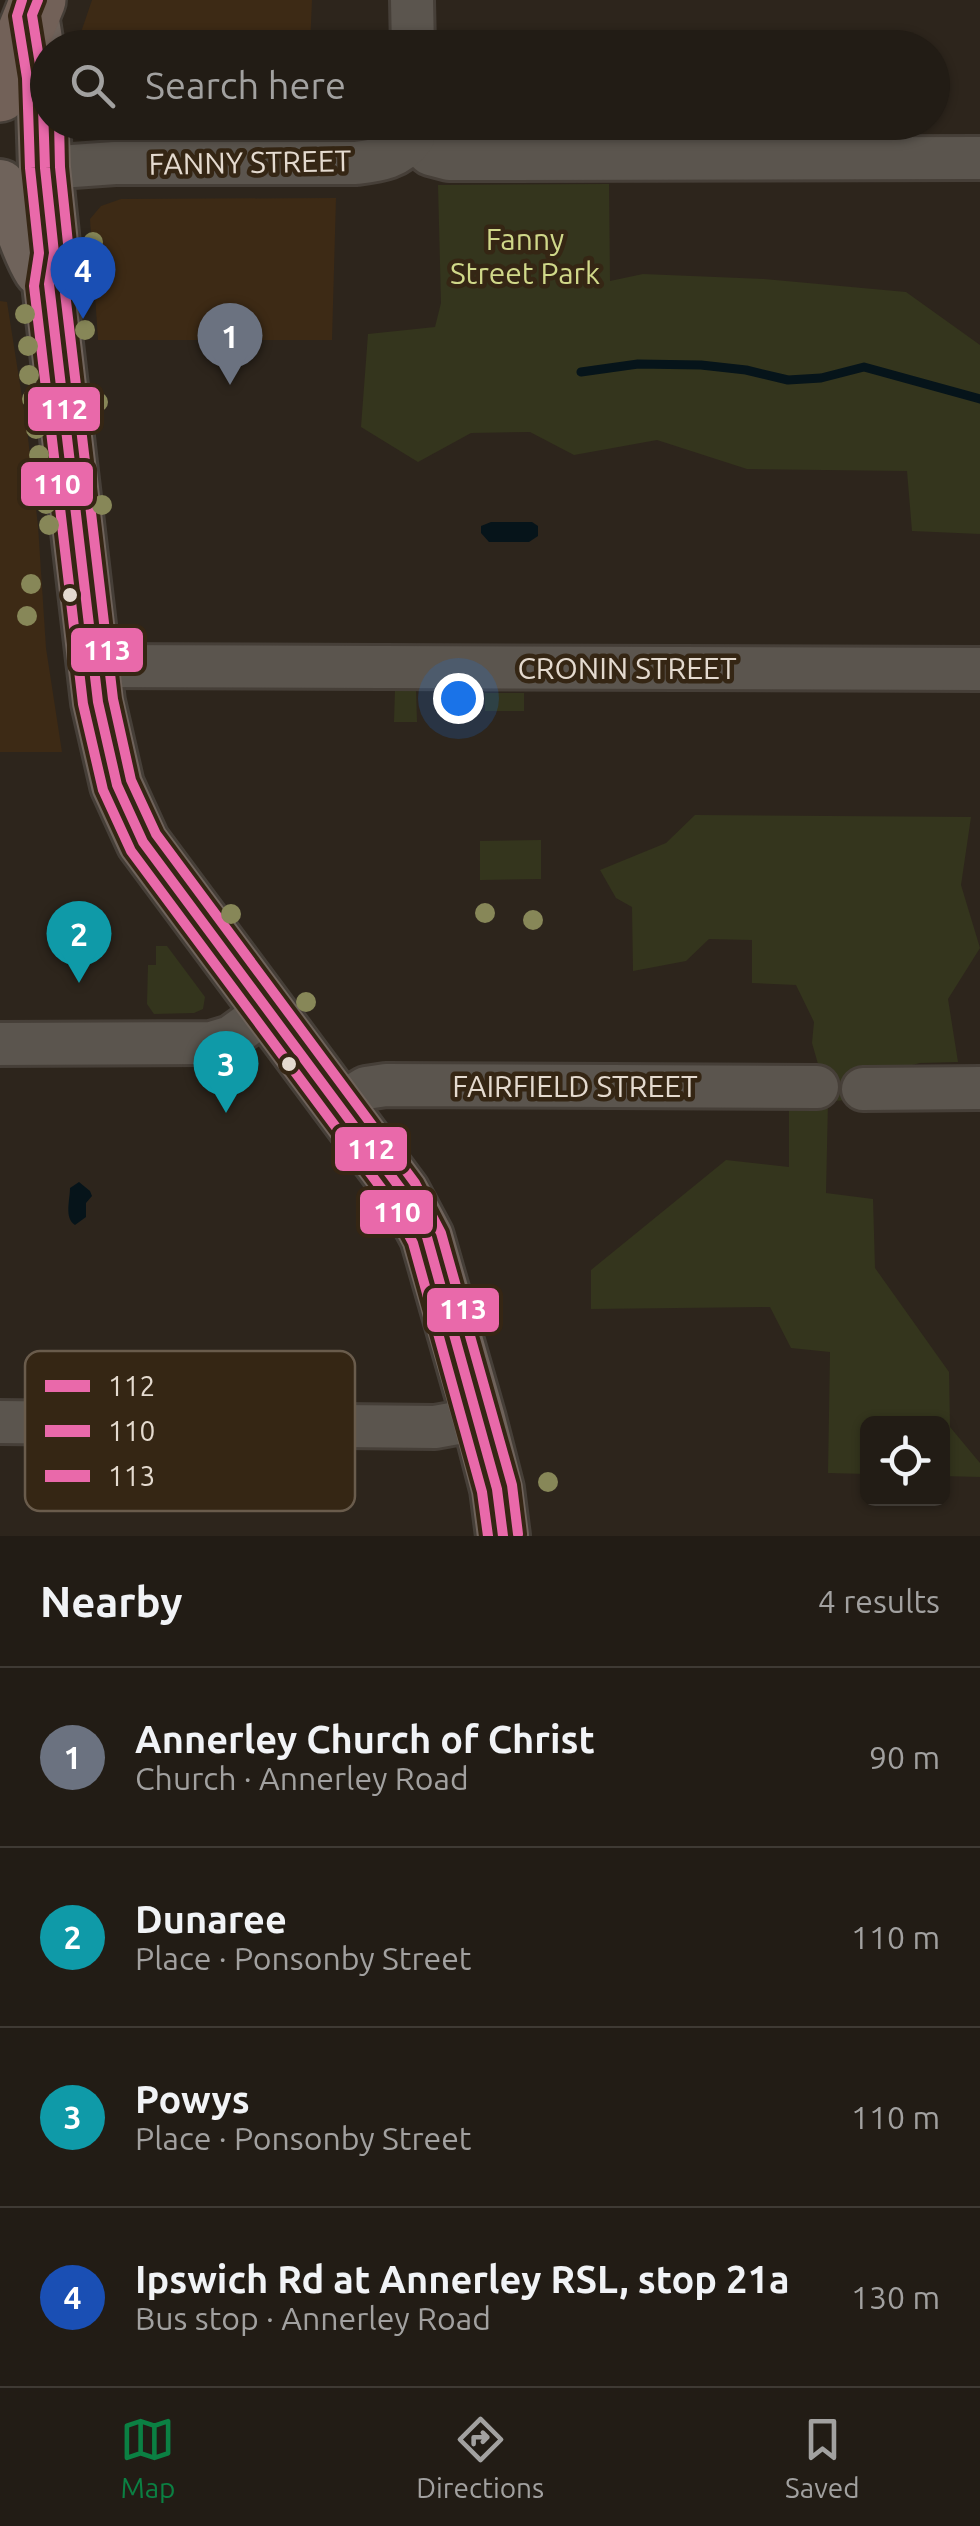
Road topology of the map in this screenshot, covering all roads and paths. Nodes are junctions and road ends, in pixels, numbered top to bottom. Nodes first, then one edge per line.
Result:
1 (412, 0) edge
2 (35, 8) edge
3 (413, 30) edge
4 (0, 94) edge
5 (30, 136) edge
6 (409, 140) edge
7 (420, 140) edge
8 (980, 158) edge
9 (22, 176) edge
10 (94, 666) junction
11 (980, 669) edge
12 (268, 1011) junction
13 (0, 1044) edge
14 (817, 1087) dead end
15 (980, 1088) edge
16 (862, 1089) dead end
17 (338, 1105) junction
18 (479, 1419) junction
19 (0, 1422) edge
20 (25, 1422) edge
21 (355, 1426) edge
22 (503, 1536) edge

1 - 3 street
2 - 4 highway
5 - 9 main road
6 - 9 street, FANNY STREET
7 - 8 street, FANNY STREET
9 - 10 main road
10 - 11 street, CRONIN STREET
10 - 12 main road
12 - 13 street
12 - 17 main road
14 - 17 street, FAIRFIELD STREET
15 - 16 street
17 - 18 main road
18 - 21 street
18 - 22 main road
19 - 20 street

